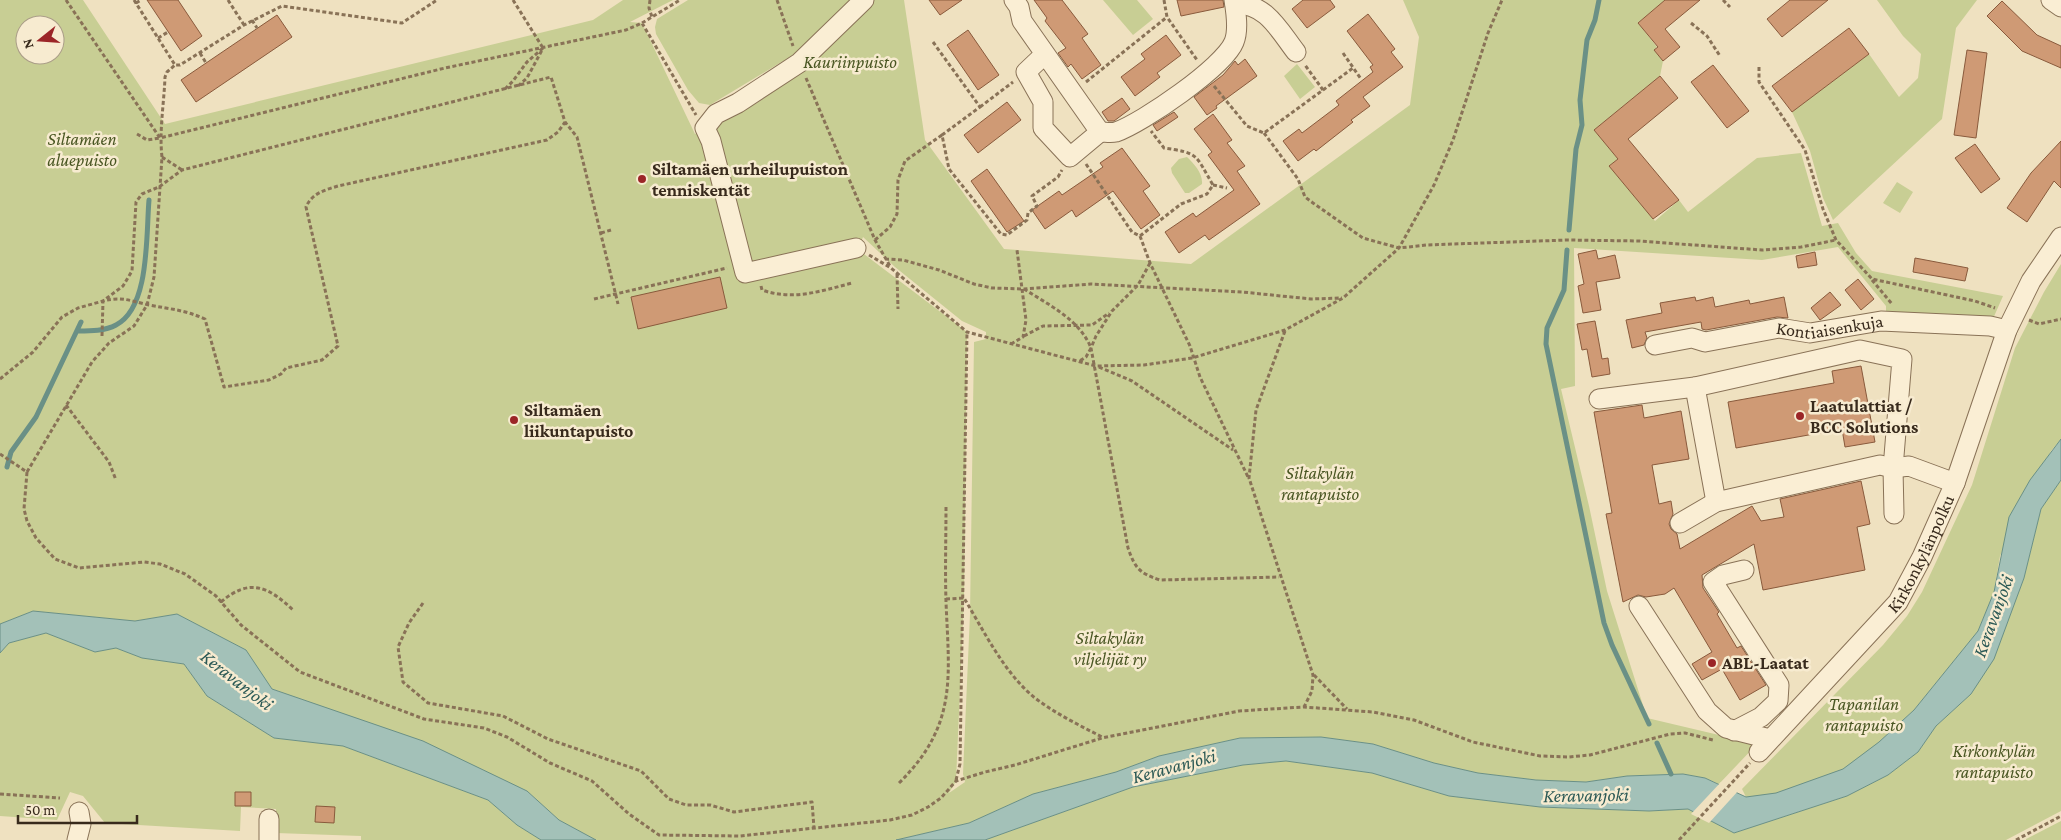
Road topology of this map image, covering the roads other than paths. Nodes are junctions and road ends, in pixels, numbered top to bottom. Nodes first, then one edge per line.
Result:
1 (864, 0) edge
2 (1014, 0) edge
3 (2051, 0) edge
4 (1235, 2) edge
5 (2061, 6) edge
6 (1296, 52) road end
7 (1045, 54) junction
8 (1100, 132) junction
9 (2061, 237) edge
10 (856, 248) road end
11 (2011, 323) junction
12 (1655, 345) dead end
13 (1695, 387) junction
14 (1599, 399) dead end
15 (1893, 468) junction
16 (1955, 483) junction
17 (1716, 502) junction
18 (1894, 514) dead end
19 (1680, 523) dead end
20 (1744, 570) dead end
21 (1639, 606) dead end
22 (1734, 731) junction
23 (79, 812) dead end
24 (269, 819) dead end
25 (77, 840) edge
26 (269, 840) edge

1 - 10 street
2 - 7 street
3 - 5 street
4 - 6 street
4 - 8 street
7 - 8 street
7 - 8 street
9 - 11 street, Kirkonkylänpolku
11 - 12 street, Kontiaisenkuja
11 - 16 street, Kirkonkylänpolku
13 - 14 street
13 - 15 street
13 - 17 street
15 - 16 street
15 - 17 street
15 - 18 street
16 - 22 street, Kirkonkylänpolku
17 - 19 street
20 - 22 street
21 - 22 street
23 - 25 street
24 - 26 street

